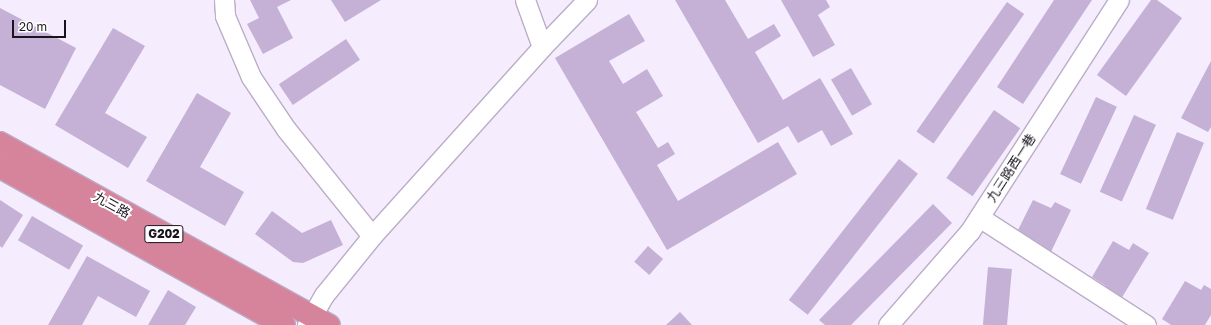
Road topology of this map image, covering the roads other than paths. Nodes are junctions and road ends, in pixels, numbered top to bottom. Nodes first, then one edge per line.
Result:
1 (224, 0) edge
2 (525, 0) edge
3 (588, 0) edge
4 (1119, 0) edge
5 (542, 47) junction
6 (0, 143) edge
7 (0, 168) edge
8 (980, 217) junction
9 (372, 236) junction
10 (316, 322) edge
11 (284, 325) edge
12 (888, 325) edge
13 (1146, 325) edge

1 - 9 street
2 - 5 street
3 - 5 street
4 - 8 street, 九三路西一巷
5 - 9 street
6 - 10 highway, 九三路 / G202
7 - 11 highway, 九三路 / G202
8 - 12 street, 九三路西一巷
8 - 13 street
9 - 10 street

